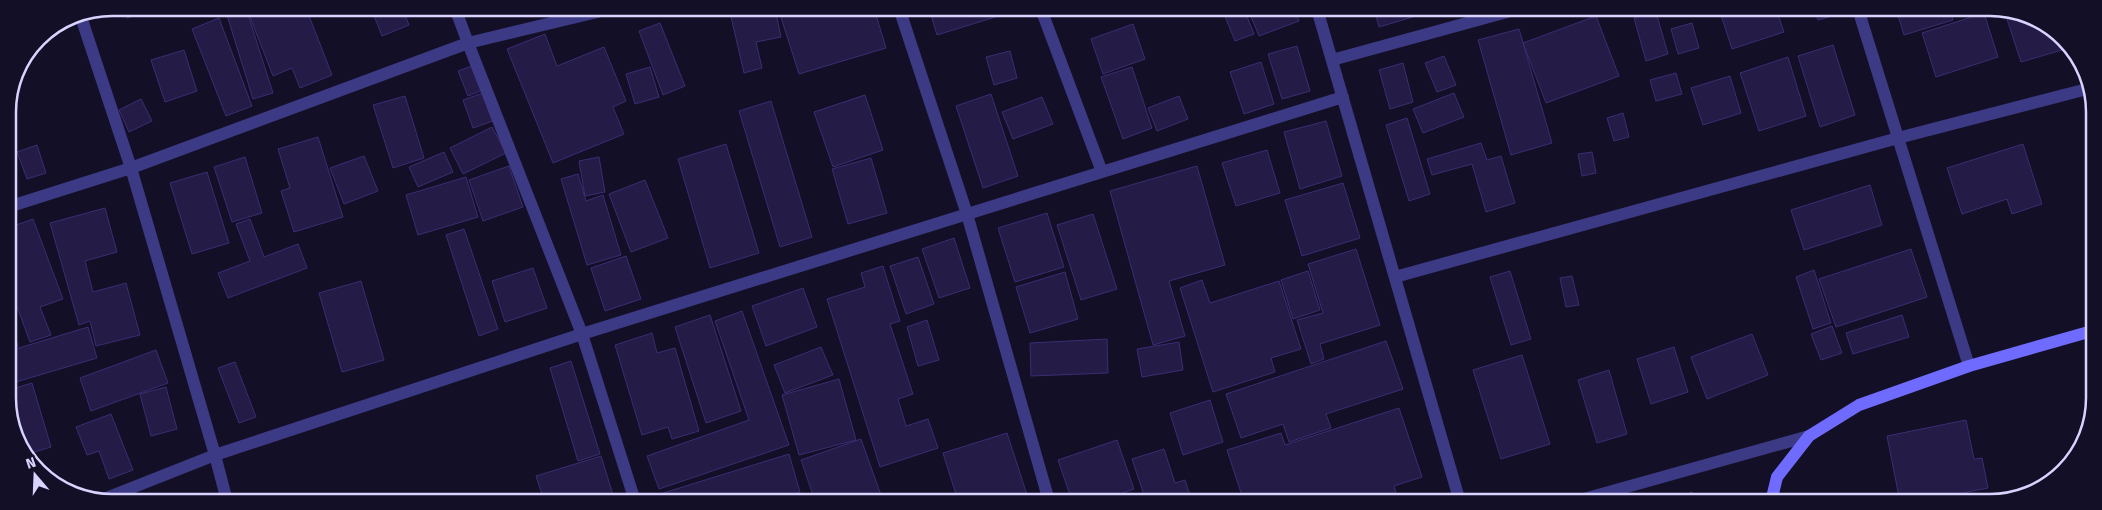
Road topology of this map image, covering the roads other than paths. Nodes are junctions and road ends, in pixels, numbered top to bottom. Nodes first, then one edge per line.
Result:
1 (458, 16) edge
2 (581, 16) edge
3 (902, 16) edge
4 (1045, 16) edge
5 (1319, 16) edge
6 (1492, 16) edge
7 (1860, 16) edge
8 (82, 21) edge
9 (468, 43) junction
10 (1332, 60) junction
11 (2083, 90) edge
12 (1343, 97) junction
13 (1898, 138) junction
14 (131, 168) junction
15 (1102, 172) junction
16 (16, 204) edge
17 (967, 214) junction
18 (1394, 277) junction
19 (2086, 333) edge
20 (582, 334) junction
21 (1969, 366) junction
22 (1809, 436) junction
23 (215, 456) junction
24 (117, 494) edge
25 (224, 494) edge
26 (633, 494) edge
27 (1047, 494) edge
28 (1458, 494) edge
29 (1602, 494) edge
30 (1774, 494) edge

1 - 9 street
2 - 9 street
3 - 17 street
4 - 15 street
5 - 10 street
6 - 10 street
7 - 13 street
8 - 14 street
9 - 14 street
9 - 20 street
10 - 12 street
11 - 13 street
12 - 15 street
12 - 18 street
13 - 18 street
13 - 21 street
14 - 16 street
14 - 23 street
15 - 17 street
17 - 20 street
17 - 27 street
18 - 28 street
19 - 21 main road
20 - 23 street
20 - 26 street
21 - 22 main road
22 - 29 street
22 - 30 main road
23 - 24 street
23 - 25 street

